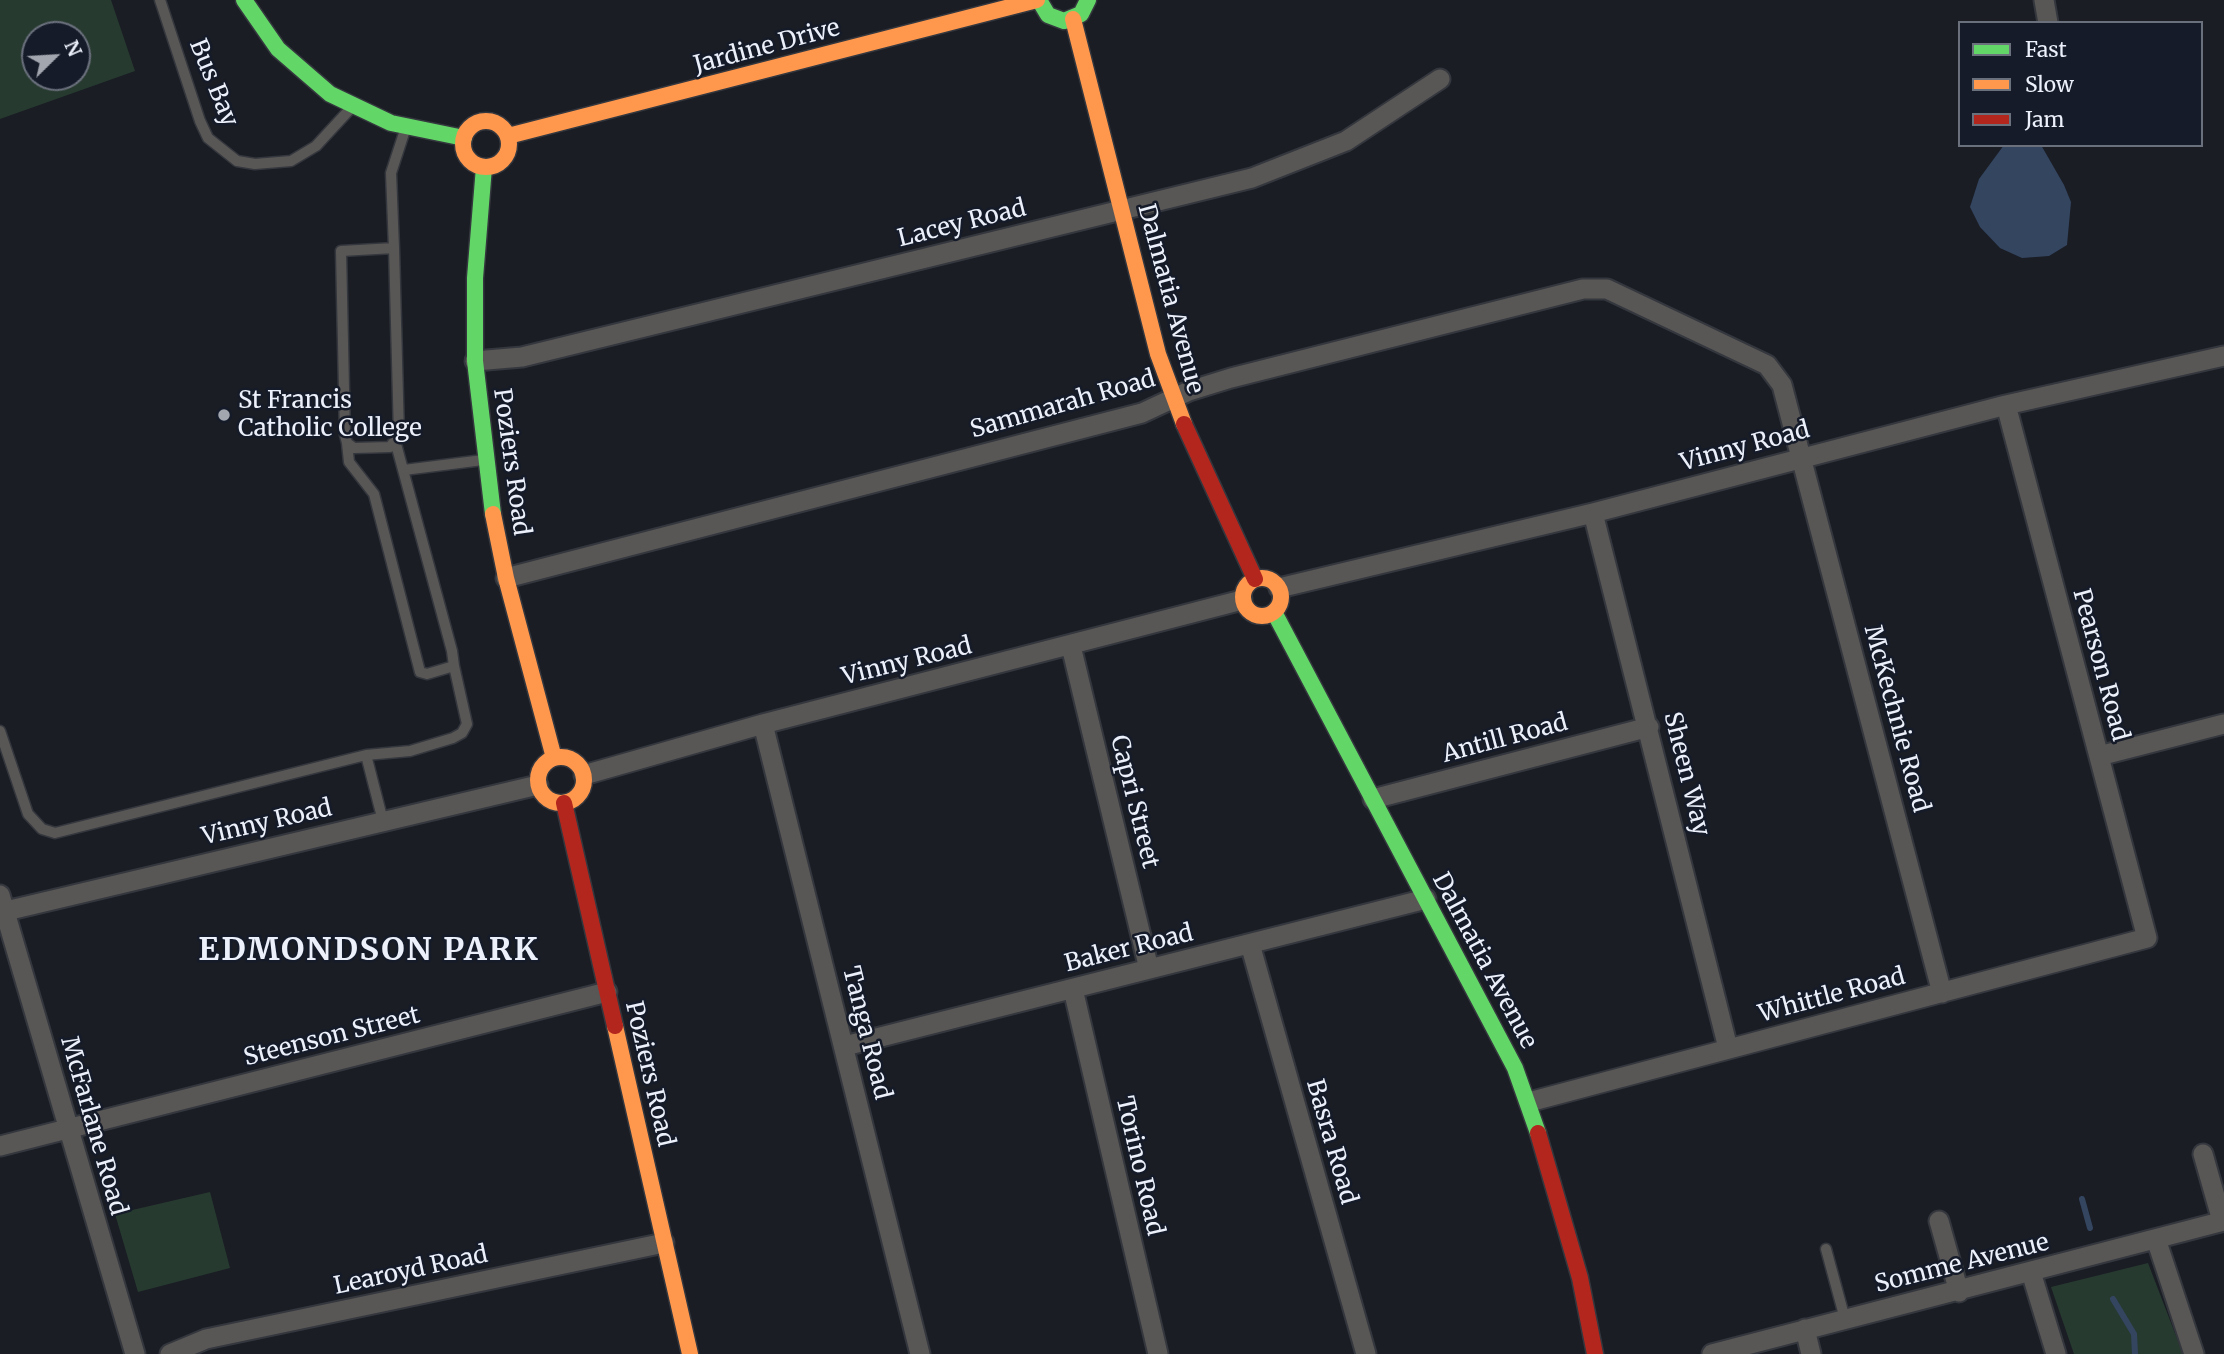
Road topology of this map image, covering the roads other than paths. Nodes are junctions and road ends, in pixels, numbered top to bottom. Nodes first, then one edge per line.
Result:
1 (160, 0) edge
2 (244, 0) edge
3 (1038, 0) edge
4 (1088, 0) edge
5 (2044, 0) edge
6 (1073, 19) junction
7 (2048, 21) edge
8 (1440, 79) dead end
9 (352, 107) junction
10 (406, 127) junction
11 (508, 136) junction
12 (464, 138) junction
13 (484, 167) junction
14 (1122, 210) junction
15 (394, 248) junction
16 (2224, 356) edge
17 (475, 361) junction
18 (1173, 399) junction
19 (2006, 405) junction
20 (347, 443) junction
21 (396, 444) junction
22 (1802, 458) junction
23 (486, 460) junction
24 (404, 470) junction
25 (1593, 513) junction
26 (506, 578) junction
27 (1255, 579) junction
28 (1279, 588) junction
29 (1242, 600) junction
30 (1274, 612) junction
31 (1071, 646) junction
32 (454, 666) junction
33 (764, 724) junction
34 (2224, 724) edge
35 (1648, 727) junction
36 (0, 731) edge
37 (366, 755) junction
38 (2099, 756) junction
39 (554, 758) junction
40 (584, 775) junction
41 (538, 785) junction
42 (1373, 799) junction
43 (564, 803) junction
44 (383, 821) junction
45 (1426, 899) junction
46 (3, 903) edge
47 (2147, 938) joint
48 (1250, 944) junction
49 (1149, 969) junction
50 (1073, 989) junction
51 (607, 992) junction
52 (1942, 993) junction
53 (845, 1046) junction
54 (1728, 1048) junction
55 (1529, 1102) junction
56 (68, 1130) junction
57 (0, 1146) edge
58 (2203, 1154) dead end
59 (1939, 1221) dead end
60 (2223, 1221) edge
61 (2156, 1239) junction
62 (664, 1243) junction
63 (1826, 1249) dead end
64 (2031, 1272) junction
65 (1959, 1292) junction
66 (1845, 1319) junction
67 (1805, 1329) junction
68 (135, 1354) edge
69 (170, 1354) edge
70 (690, 1354) edge
71 (920, 1354) edge
72 (1158, 1354) edge
73 (1366, 1354) edge
74 (1595, 1354) edge
75 (1712, 1354) edge
76 (1811, 1354) edge
77 (2056, 1354) edge
78 (2194, 1354) edge

1 - 9 lane, Bus Bay
2 - 9 street
3 - 6 street
3 - 11 street, Jardine Drive
4 - 6 street
5 - 7 street
6 - 14 street, Dalmatia Avenue
8 - 14 street, Lacey Road
9 - 10 street
10 - 12 street
10 - 15 lane
11 - 12 street
11 - 13 street
12 - 13 street
13 - 17 street, Poziers Road
14 - 17 street, Lacey Road
14 - 18 street, Dalmatia Avenue
15 - 20 lane
15 - 21 lane
16 - 19 street, Vinny Road
17 - 23 street, Poziers Road
18 - 22 street, Sammarah Road
18 - 26 street, Sammarah Road
18 - 27 street, Dalmatia Avenue
19 - 22 street, Vinny Road
19 - 38 street, Pearson Road
20 - 21 lane
20 - 32 lane
21 - 24 lane
22 - 25 street, Vinny Road
22 - 52 street, McKechnie Road
23 - 24 lane
23 - 26 street, Poziers Road
24 - 32 lane
25 - 28 street, Vinny Road
25 - 35 street, Sheen Way
26 - 39 street, Poziers Road
27 - 28 street
27 - 29 street
28 - 30 street
29 - 30 street
29 - 31 street, Vinny Road
30 - 42 street, Dalmatia Avenue
31 - 33 street, Vinny Road
31 - 49 street, Capri Street
32 - 37 lane
33 - 40 street, Vinny Road
33 - 53 street, Tanga Road
34 - 38 street
35 - 42 street, Antill Road
35 - 54 street, Sheen Way
36 - 37 lane
37 - 44 lane
38 - 47 street, Pearson Road
39 - 40 street
39 - 41 street
40 - 43 street
41 - 43 street
41 - 44 street, Vinny Road
42 - 45 street, Dalmatia Avenue
43 - 51 street, Poziers Road
44 - 46 street, Vinny Road
45 - 48 street, Baker Road
45 - 55 street, Dalmatia Avenue
46 - 56 street, McFarlane Road
47 - 52 street, Whittle Road
48 - 49 street, Baker Road
48 - 73 street, Basra Road
49 - 50 street, Baker Road
50 - 53 street, Baker Road
50 - 72 street, Torino Road
51 - 56 street, Steenson Street
51 - 62 street, Poziers Road
52 - 54 street, Whittle Road
53 - 71 street, Tanga Road
54 - 55 street, Whittle Road
55 - 74 street, Dalmatia Avenue
56 - 57 street, Steenson Street
56 - 68 street, McFarlane Road
58 - 60 street
59 - 65 street
60 - 61 street, Somme Avenue
61 - 64 street, Somme Avenue
61 - 78 street
62 - 69 street, Learoyd Road
62 - 70 street, Poziers Road
63 - 66 lane
64 - 65 street, Somme Avenue
64 - 77 street
65 - 66 street, Somme Avenue
66 - 67 street, Somme Avenue
67 - 75 street, Somme Avenue
67 - 76 street

